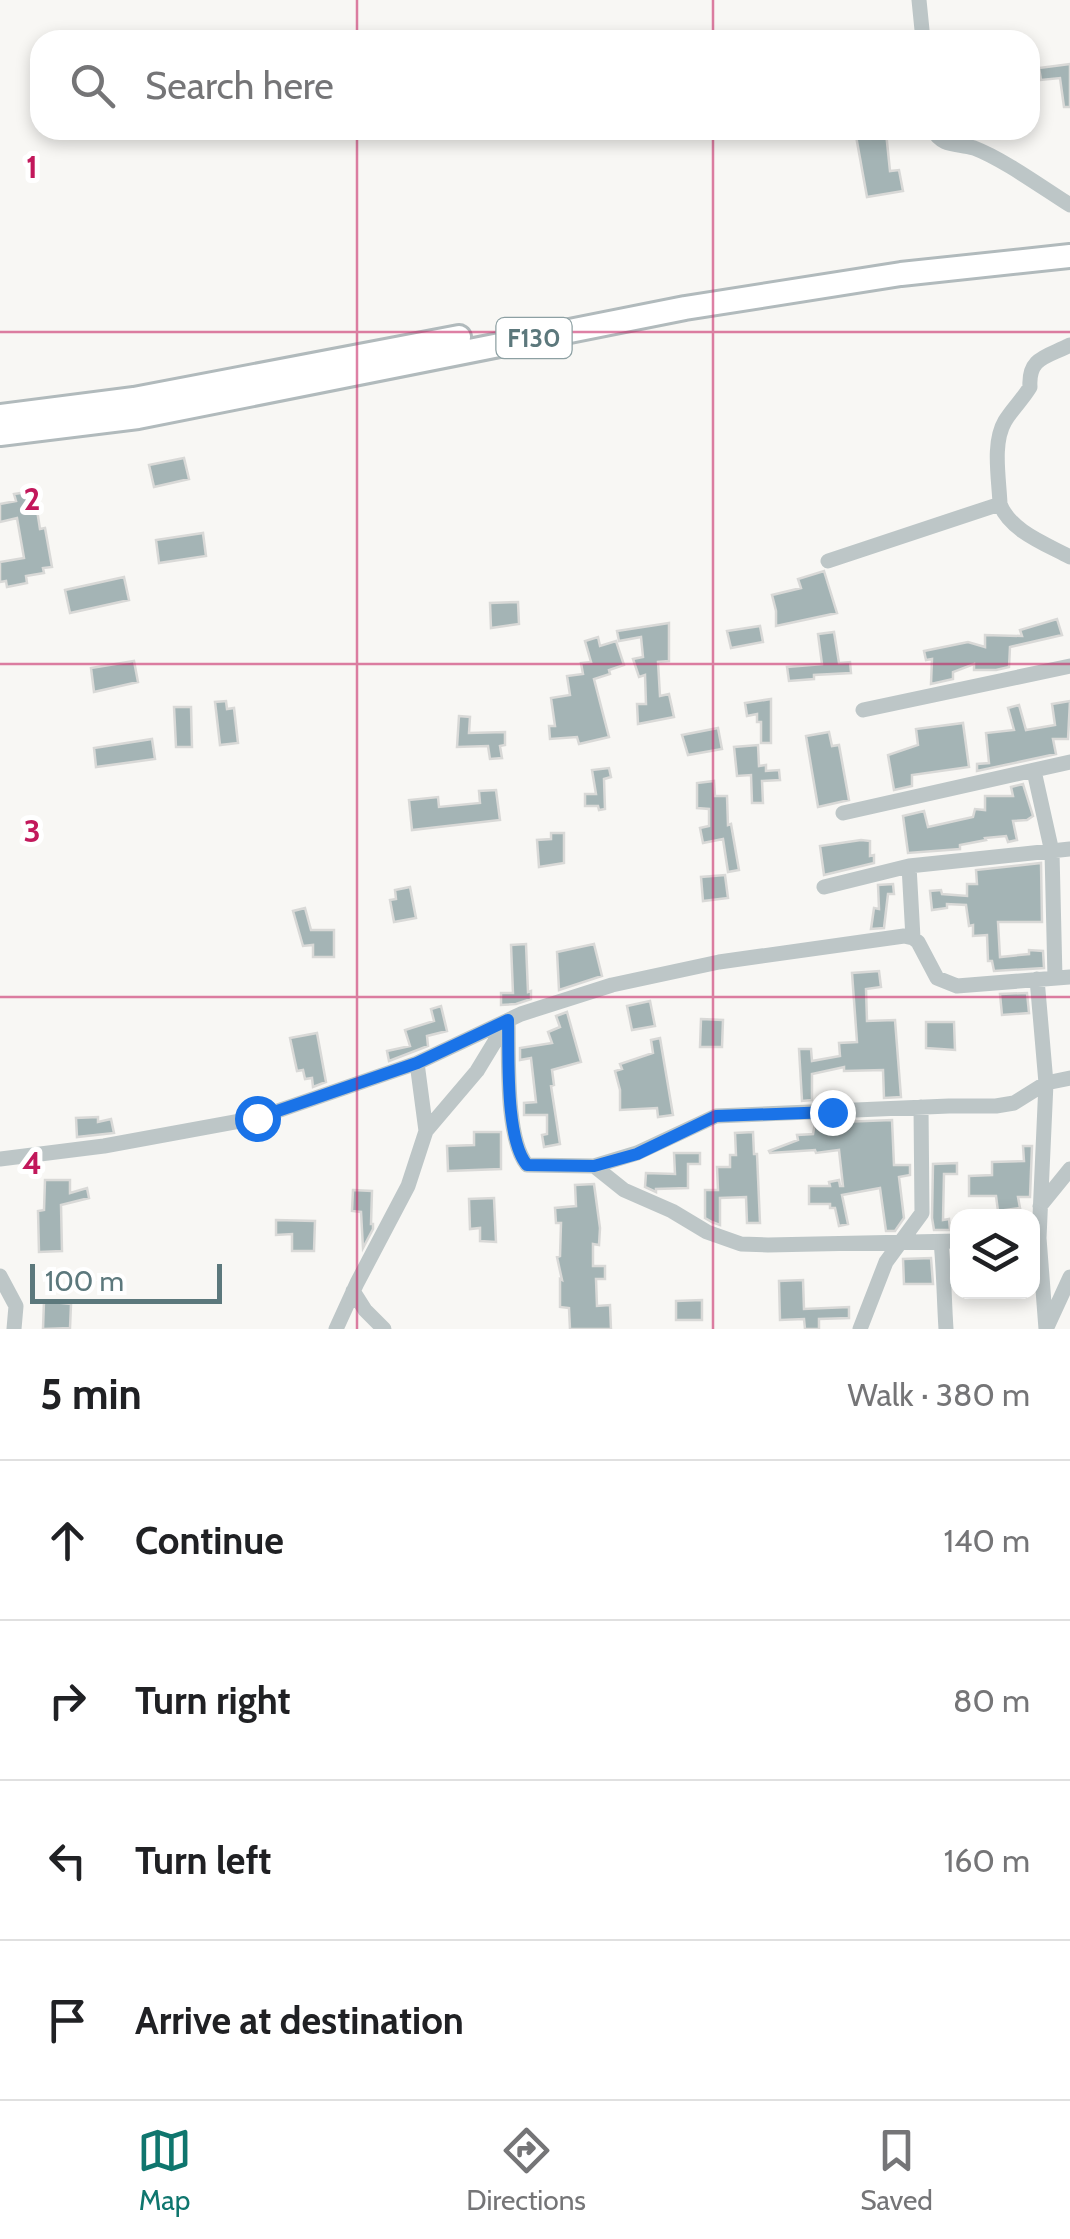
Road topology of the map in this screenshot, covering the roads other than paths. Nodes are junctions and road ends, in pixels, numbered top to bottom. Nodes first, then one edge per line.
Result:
1 (919, 0) edge
2 (922, 30) edge
3 (940, 140) edge
4 (1070, 205) edge
5 (1070, 240) edge
6 (1070, 256) edge
7 (1070, 344) edge
8 (0, 416) edge
9 (0, 434) edge
10 (1000, 504) junction
11 (1070, 558) edge
12 (828, 561) dead end
13 (1070, 666) edge
14 (863, 710) dead end
15 (1070, 762) edge
16 (1034, 771) junction
17 (842, 813) dead end
18 (1070, 849) edge
19 (1052, 852) junction
20 (909, 866) junction
21 (824, 887) dead end
22 (913, 938) junction
23 (1063, 978) edge
24 (1037, 979) junction
25 (508, 1020) junction
26 (417, 1063) junction
27 (1070, 1078) edge
28 (1046, 1083) junction
29 (921, 1107) junction
30 (426, 1131) junction
31 (0, 1159) edge
32 (594, 1166) junction
33 (1070, 1170) edge
34 (1040, 1206) junction
35 (1040, 1209) edge
36 (949, 1241) edge
37 (899, 1243) junction
38 (1040, 1274) edge
39 (0, 1276) edge
40 (1070, 1277) edge
41 (354, 1291) junction
42 (14, 1329) edge
43 (336, 1329) edge
44 (384, 1329) edge
45 (860, 1329) edge
46 (946, 1329) edge

1 - 2 street
3 - 4 street
5 - 8 main road, F130
6 - 9 main road, F130
7 - 10 street
10 - 11 street
10 - 12 street
13 - 14 street
15 - 16 street
16 - 17 street
16 - 19 street
18 - 19 street
19 - 20 street
19 - 23 street
20 - 21 street
20 - 22 street
22 - 24 street
22 - 25 street
23 - 24 street
24 - 28 street
25 - 26 street
25 - 30 street
25 - 32 street
26 - 30 street
26 - 31 street
27 - 28 street
28 - 29 street
28 - 34 street
29 - 32 street
29 - 37 street
30 - 41 street
32 - 37 street
33 - 34 street
34 - 35 street
36 - 37 street
36 - 46 street
37 - 45 street
38 - 40 street
39 - 42 street
41 - 43 street
41 - 44 street

